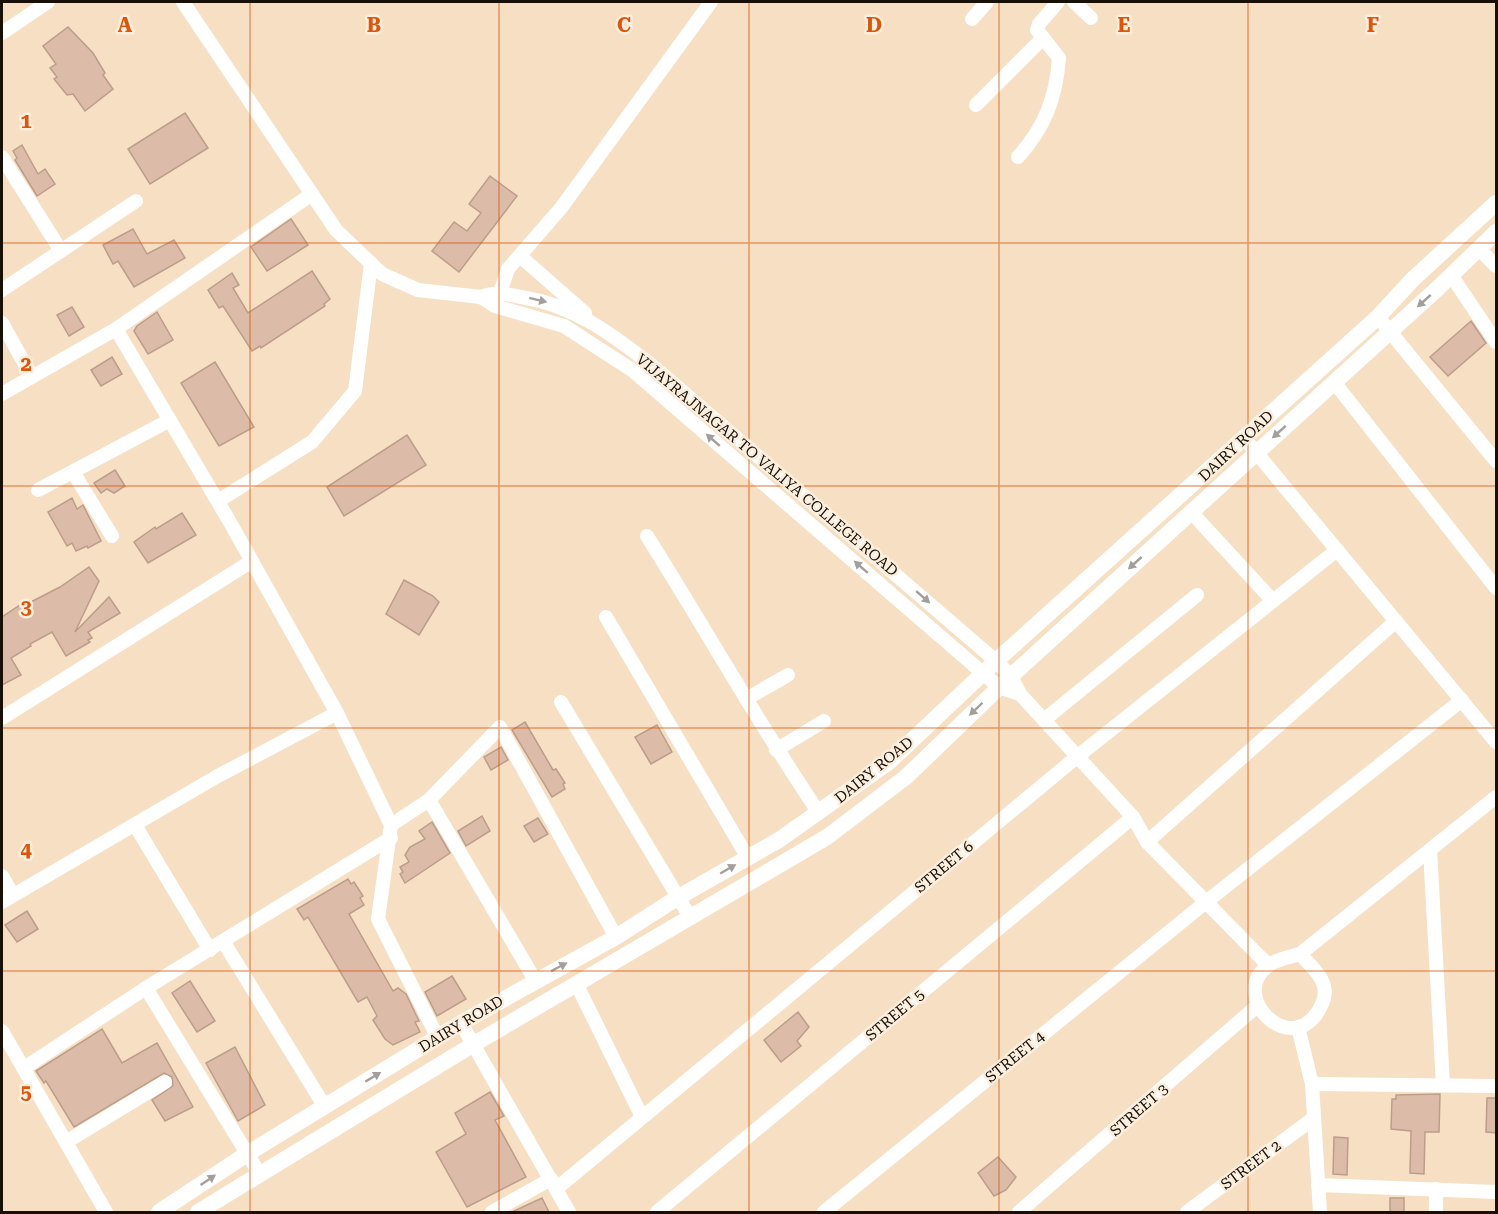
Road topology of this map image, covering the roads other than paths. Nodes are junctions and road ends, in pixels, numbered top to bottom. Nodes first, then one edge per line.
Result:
1 (48, 2) edge
2 (183, 2) edge
3 (711, 2) edge
4 (987, 2) edge
5 (1058, 2) edge
6 (1074, 2) edge
7 (1091, 18) dead end
8 (972, 19) dead end
9 (2, 33) edge
10 (1043, 38) junction
11 (976, 105) dead end
12 (2, 157) edge
13 (1018, 157) dead end
14 (312, 194) junction
15 (136, 201) dead end
16 (1497, 202) edge
17 (1497, 232) edge
18 (1479, 249) junction
19 (61, 251) junction
20 (520, 256) junction
21 (371, 263) junction
22 (1497, 266) edge
23 (1451, 275) junction
24 (2, 290) edge
25 (500, 293) junction
26 (481, 297) junction
27 (1377, 317) junction
28 (2, 322) edge
29 (601, 326) junction
30 (116, 329) junction
31 (1390, 331) junction
32 (1497, 342) edge
33 (32, 377) junction
34 (1334, 382) junction
35 (2, 394) edge
36 (170, 420) junction
37 (1245, 439) junction
38 (1256, 454) junction
39 (1497, 461) edge
40 (73, 472) junction
41 (38, 490) dead end
42 (218, 501) junction
43 (1191, 512) junction
44 (112, 536) dead end
45 (646, 536) dead end
46 (1337, 550) junction
47 (252, 561) junction
48 (1497, 588) edge
49 (1197, 595) dead end
50 (1273, 601) junction
51 (606, 616) dead end
52 (1396, 621) junction
53 (990, 667) junction
54 (788, 675) dead end
55 (1005, 681) junction
56 (746, 699) junction
57 (1462, 700) junction
58 (561, 702) dead end
59 (337, 713) junction
60 (2, 718) edge
61 (1044, 720) junction
62 (824, 721) dead end
63 (1497, 742) edge
64 (776, 750) junction
65 (1078, 756) junction
66 (1497, 797) edge
67 (429, 800) junction
68 (819, 813) junction
69 (1133, 817) junction
70 (135, 825) junction
71 (391, 832) junction
72 (1147, 842) junction
73 (1430, 850) junction
74 (748, 858) junction
75 (2, 876) edge
76 (7, 898) edge
77 (677, 898) junction
78 (1206, 902) junction
79 (690, 917) junction
80 (616, 937) junction
81 (223, 941) junction
82 (210, 950) junction
83 (1300, 954) junction
84 (1268, 965) junction
85 (535, 980) junction
86 (577, 985) junction
87 (146, 988) junction
88 (1257, 1006) junction
89 (461, 1023) junction
90 (1299, 1027) junction
91 (2, 1031) edge
92 (438, 1038) junction
93 (474, 1044) junction
94 (7, 1052) edge
95 (24, 1068) junction
96 (165, 1082) dead end
97 (1312, 1084) junction
98 (1443, 1085) junction
99 (1497, 1086) edge
100 (324, 1107) junction
101 (642, 1117) junction
102 (1314, 1118) junction
103 (66, 1142) junction
104 (247, 1154) junction
105 (260, 1173) junction
106 (554, 1184) junction
107 (1318, 1185) junction
108 (1436, 1189) junction
109 (1497, 1192) edge
110 (1190, 1211) edge
111 (106, 1212) edge
112 (159, 1212) edge
113 (198, 1212) edge
114 (492, 1212) edge
115 (569, 1212) edge
116 (657, 1212) edge
117 (824, 1212) edge
118 (1019, 1212) edge
119 (1320, 1212) edge
120 (1436, 1212) edge

1 - 9 street
2 - 14 street, VIJAYRAJNAGAR TO VALIYA COLLEGE ROAD
3 - 20 street
4 - 8 street
5 - 10 street
6 - 7 street
10 - 11 street
10 - 13 street
12 - 19 street
14 - 21 street, VIJAYRAJNAGAR TO VALIYA COLLEGE ROAD
14 - 30 street
15 - 19 street
16 - 27 main road, DAIRY ROAD
17 - 18 main road, DAIRY ROAD
18 - 22 street
18 - 23 main road, DAIRY ROAD
19 - 24 street
20 - 25 street
20 - 29 street
21 - 26 street, VIJAYRAJNAGAR TO VALIYA COLLEGE ROAD
21 - 42 street
23 -> 31 main road, DAIRY ROAD
23 - 32 street
25 - 26 street, VIJAYRAJNAGAR TO VALIYA COLLEGE ROAD
25 -> 29 street, VIJAYRAJNAGAR TO VALIYA COLLEGE ROAD
53 -> 26 street, VIJAYRAJNAGAR TO VALIYA COLLEGE ROAD
27 - 31 street
27 - 37 main road, DAIRY ROAD
28 - 33 street
29 -> 53 street, VIJAYRAJNAGAR TO VALIYA COLLEGE ROAD
30 - 33 street
30 - 36 street
31 - 34 main road, DAIRY ROAD
31 - 39 street
33 - 35 street
34 -> 38 main road, DAIRY ROAD
34 - 48 street
36 - 40 street
36 - 42 street
37 - 38 street
37 - 53 main road, DAIRY ROAD
38 - 43 main road, DAIRY ROAD
38 - 46 street
40 - 41 street
40 - 44 street
42 - 47 street
43 - 50 street
43 -> 55 main road, DAIRY ROAD
45 - 56 street
46 - 50 street, STREET 6
46 - 52 street
47 - 59 street
47 - 60 street
49 - 61 street
50 - 65 street, STREET 6
51 - 74 street
52 - 57 street
52 - 72 street
53 - 55 street, VIJAYRAJNAGAR TO VALIYA COLLEGE ROAD
53 - 68 main road, DAIRY ROAD
54 - 56 street
55 - 61 street, VIJAYRAJNAGAR TO VALIYA COLLEGE ROAD
55 -> 79 main road, DAIRY ROAD
56 - 64 street
57 - 63 street
57 - 78 street, STREET 4
58 - 77 street
59 - 70 street
59 - 71 street
61 - 65 street, VIJAYRAJNAGAR TO VALIYA COLLEGE ROAD
62 - 64 street
64 - 68 street
65 - 69 street, VIJAYRAJNAGAR TO VALIYA COLLEGE ROAD
65 - 101 street, STREET 6
66 - 73 street
67 - 71 street
67 - 80 street
67 - 85 street
68 - 74 main road, DAIRY ROAD
69 - 72 street, VIJAYRAJNAGAR TO VALIYA COLLEGE ROAD
69 - 116 street, STREET 5
70 - 76 street
70 - 82 street
71 - 81 street
71 - 92 street
72 - 78 street, VIJAYRAJNAGAR TO VALIYA COLLEGE ROAD
73 - 83 street
73 - 98 street
77 -> 74 main road, DAIRY ROAD
75 - 76 street
77 - 79 street
77 - 80 main road, DAIRY ROAD
78 - 84 street, VIJAYRAJNAGAR TO VALIYA COLLEGE ROAD
78 - 117 street, STREET 4
79 - 86 main road, DAIRY ROAD
85 -> 80 main road, DAIRY ROAD
81 - 82 street
81 - 100 street
82 - 87 street
83 - 84 street
83 - 90 street
84 - 88 street
85 - 89 main road, DAIRY ROAD
86 - 93 main road, DAIRY ROAD
86 - 101 street
87 - 95 street
87 - 104 street
88 - 90 street
88 - 118 street, STREET 3
89 - 92 main road, DAIRY ROAD
89 - 93 street
90 - 97 street
91 - 94 street
100 -> 92 main road, DAIRY ROAD
93 - 105 main road, DAIRY ROAD
93 - 106 street
94 - 95 street
95 - 103 street
96 - 103 street
97 - 98 street
97 - 102 street
98 - 99 street
100 - 104 main road, DAIRY ROAD
101 - 106 street, STREET 6
102 - 107 street
102 - 110 street, STREET 2
103 - 111 street
104 - 105 street
112 -> 104 main road, DAIRY ROAD
105 - 113 main road, DAIRY ROAD
106 - 114 street, STREET 6
106 - 115 street
107 - 108 street
107 - 119 street
108 - 109 street
108 - 120 street

